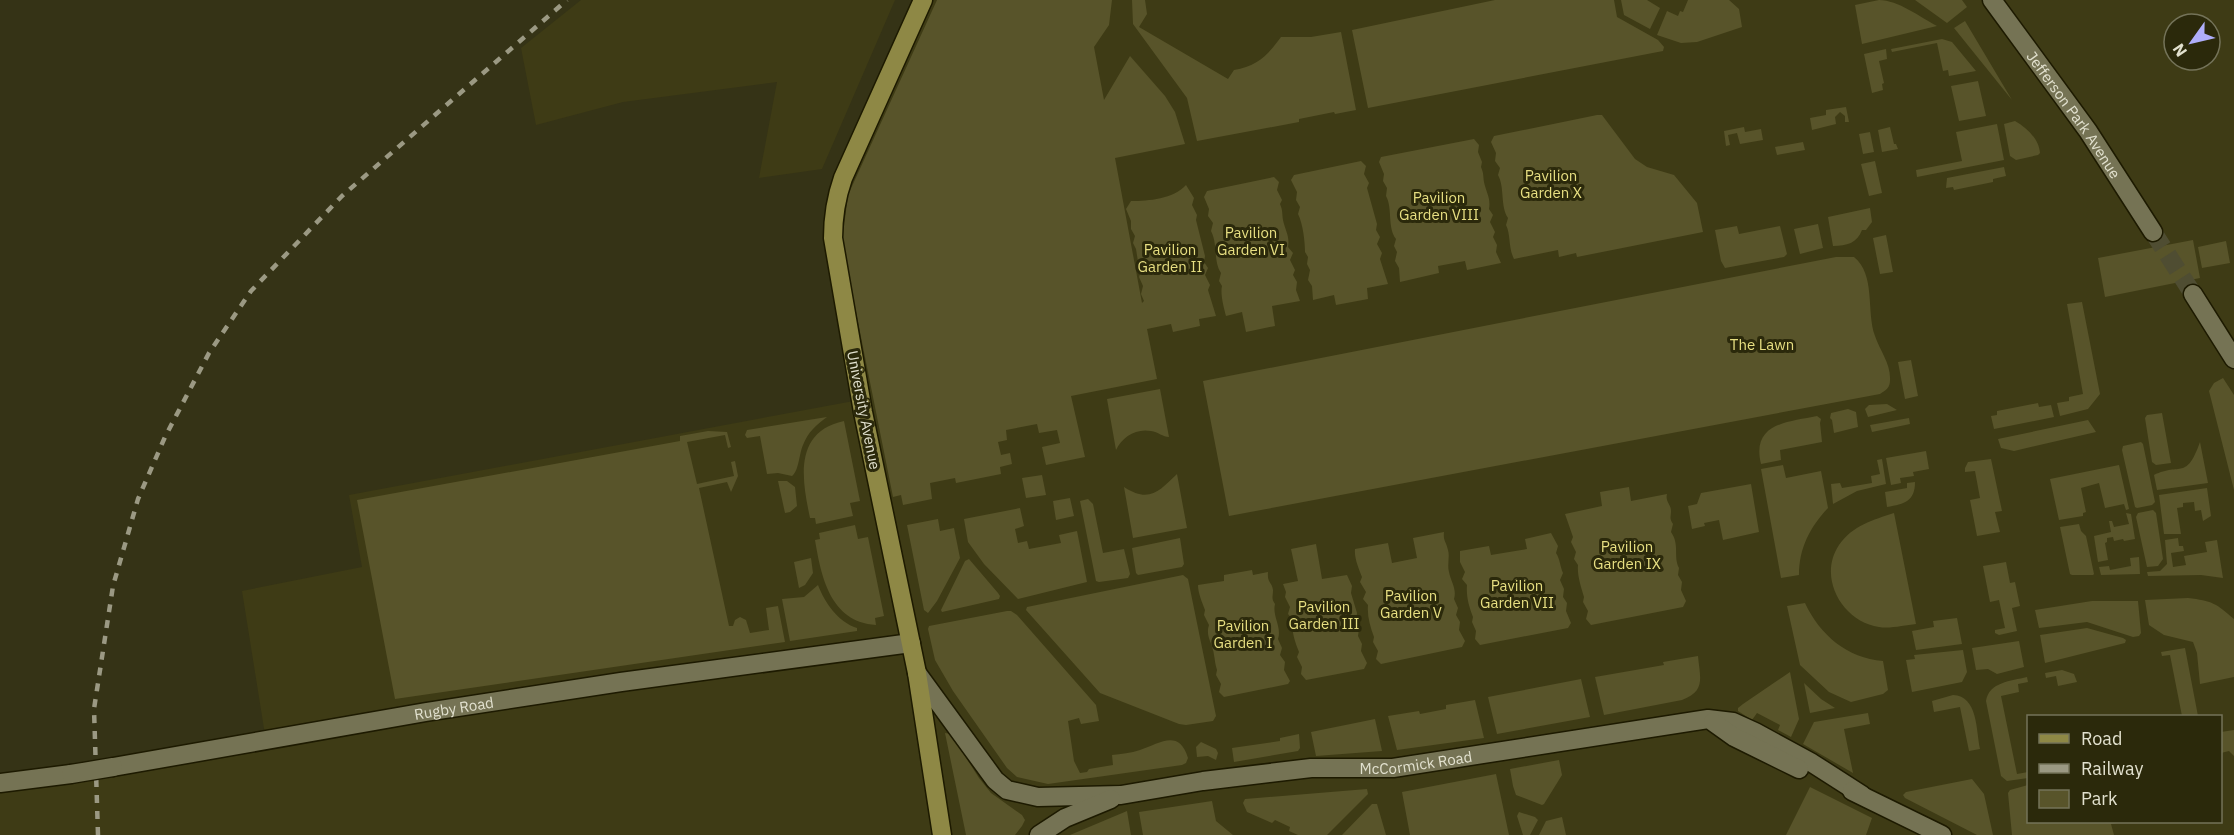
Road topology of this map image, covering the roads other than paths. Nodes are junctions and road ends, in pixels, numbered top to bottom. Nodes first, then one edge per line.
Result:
1 (923, 0) edge
2 (1992, 0) edge
3 (2152, 232) tunnel mouth
4 (2193, 294) tunnel mouth
5 (2234, 359) edge
6 (911, 643) junction
7 (916, 673) junction
8 (0, 783) edge
9 (1121, 795) junction
10 (1038, 797) junction
11 (1040, 834) edge
12 (942, 835) edge
13 (1942, 835) edge

1 - 6 main road, University Avenue
2 - 3 main road, Jefferson Park Avenue
4 - 5 main road
6 - 7 main road, University Avenue
6 - 8 main road, Rugby Road, bridge
7 - 10 main road, McCormick Road
7 - 12 main road, University Avenue
9 - 10 main road, McCormick Road
9 - 11 main road, McCormick Road
9 - 13 main road, McCormick Road
10 - 11 main road

